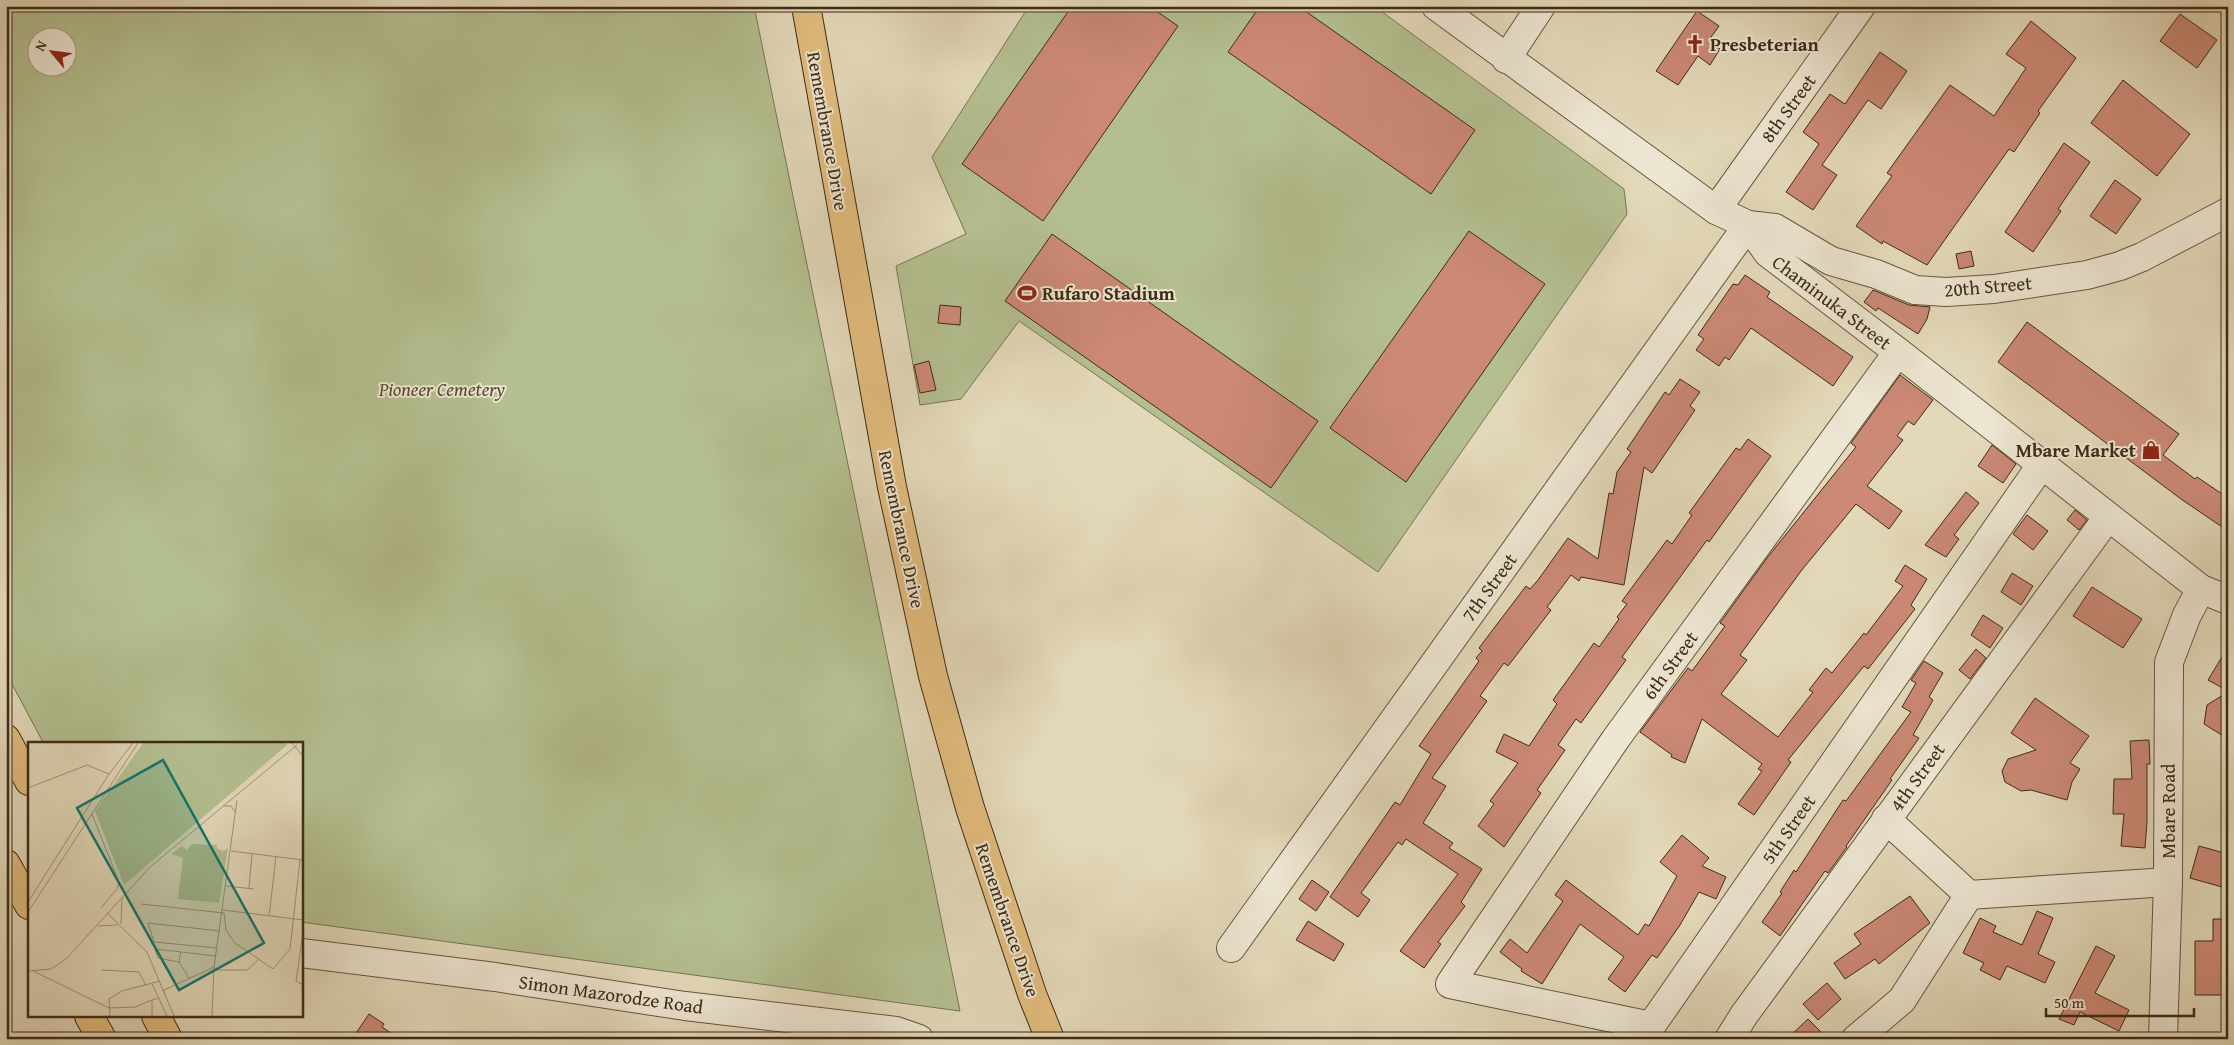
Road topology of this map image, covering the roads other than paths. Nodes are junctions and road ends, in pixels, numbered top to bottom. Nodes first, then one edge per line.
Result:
1 (806, 6) edge
2 (1436, 6) edge
3 (1541, 6) edge
4 (1861, 6) edge
5 (1506, 59) junction
6 (1716, 210) junction
7 (2228, 212) edge
8 (1748, 225) junction
9 (1898, 352) junction
10 (2042, 464) junction
11 (2108, 517) junction
12 (2201, 589) junction
13 (2228, 600) edge
14 (6, 738) edge
15 (28, 779) edge
16 (1886, 819) junction
17 (6, 864) edge
18 (2168, 882) junction
19 (1969, 895) junction
20 (28, 903) edge
21 (1231, 948) dead end
22 (302, 952) edge
23 (1450, 984) joint
24 (90, 1018) edge
25 (157, 1018) edge
26 (102, 1039) edge
27 (168, 1039) edge
28 (919, 1039) edge
29 (1050, 1039) edge
30 (1729, 1039) edge
31 (1856, 1039) edge
32 (2163, 1039) edge

1 - 29 main road, Remembrance Drive
2 - 5 street, Chaminuka Street
3 - 5 street
4 - 6 street, 8th Street
5 - 6 street, Chaminuka Street
6 - 8 street, Chaminuka Street
7 - 8 street, 20th Street
8 - 9 street, Chaminuka Street
8 - 21 street, 7th Street
9 - 10 street, Chaminuka Street
9 - 23 street, 6th Street
10 - 11 street, Chaminuka Street
10 - 23 street, 5th Street
11 - 12 street, Chaminuka Street
11 - 16 street, 4th Street
12 - 13 street, Chaminuka Street
12 - 18 street, Mbare Road
14 - 15 main road
16 - 19 street
16 - 30 street, 4th Street
17 - 20 main road
18 - 19 street
18 - 32 street, Mbare Road
19 - 31 street
22 - 28 street, Simon Mazorodze Road
24 - 26 main road
25 - 27 main road

